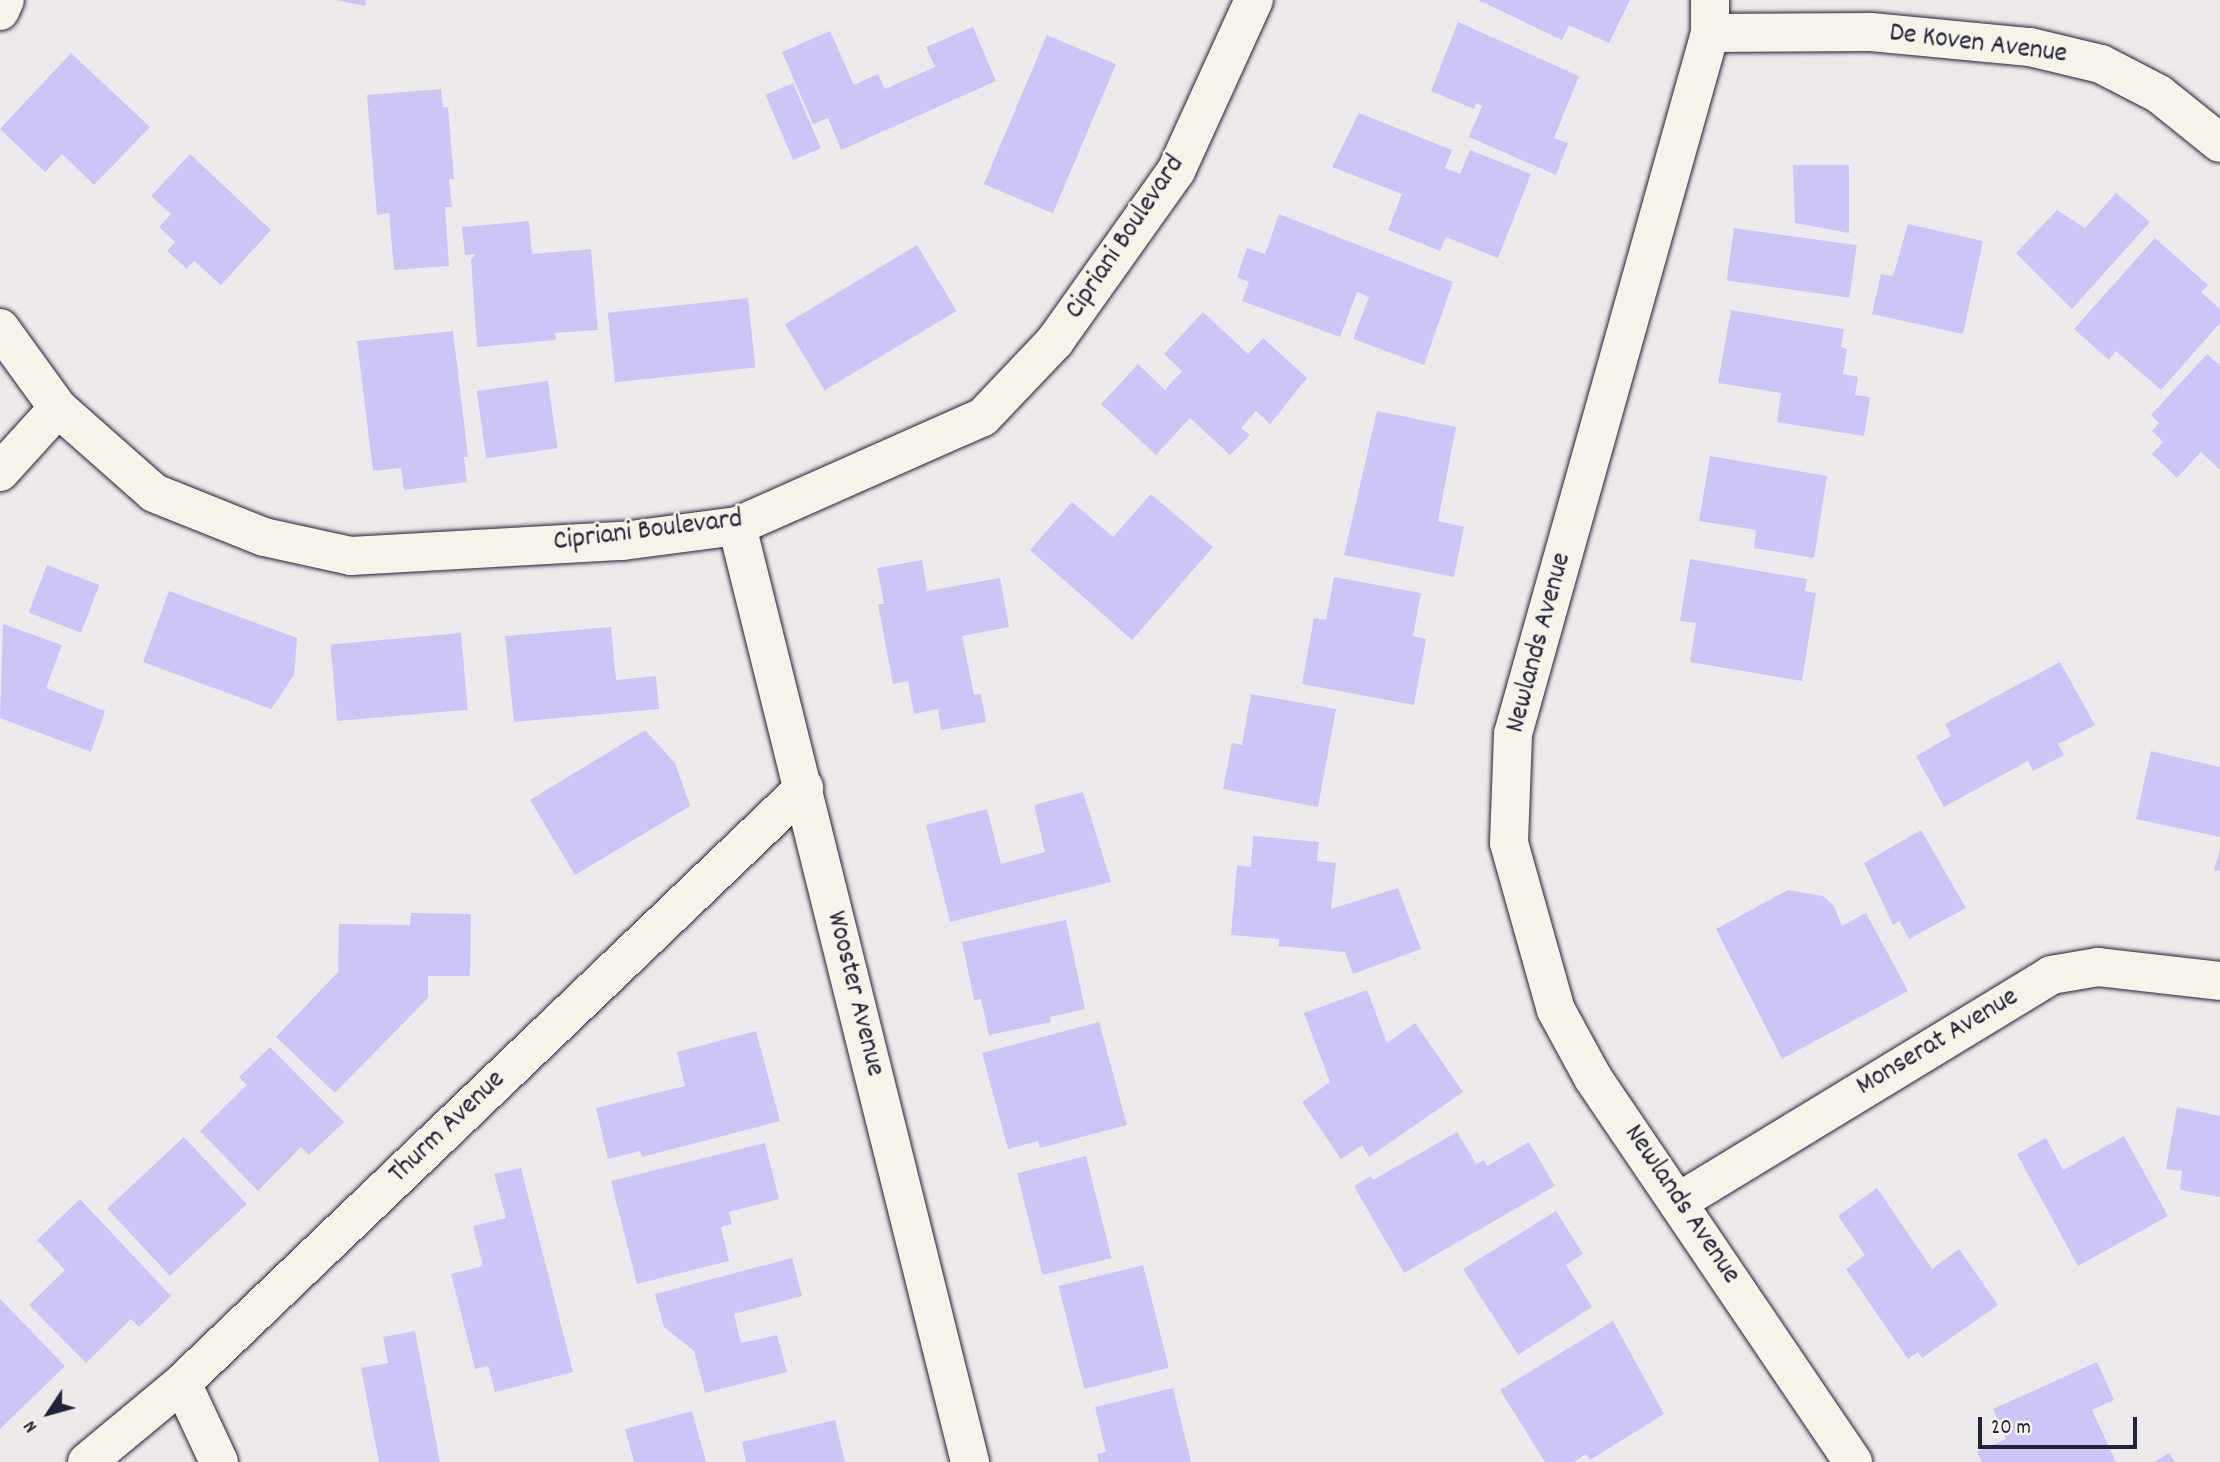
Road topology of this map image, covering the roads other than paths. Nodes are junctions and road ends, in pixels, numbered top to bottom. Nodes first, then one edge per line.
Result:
1 (5, 0) edge
2 (1249, 1) edge
3 (0, 11) edge
4 (1710, 16) edge
5 (2220, 143) edge
6 (0, 328) edge
7 (58, 408) junction
8 (0, 472) edge
9 (737, 526) junction
10 (804, 788) junction
11 (2220, 981) edge
12 (1680, 1201) junction
13 (182, 1383) junction
14 (87, 1462) edge
15 (219, 1462) edge
16 (970, 1462) edge
17 (1853, 1462) edge

1 - 3 street
2 - 9 street, Cipriani Boulevard
4 - 5 street, De Koven Avenue
4 - 12 street, Newlands Avenue
6 - 7 street, Cipriani Boulevard
7 - 8 street
7 - 9 street, Cipriani Boulevard
9 - 10 street, Wooster Avenue
10 - 13 street, Thurm Avenue
10 - 16 street, Wooster Avenue
11 - 12 street, Monserat Avenue
12 - 17 street, Newlands Avenue
13 - 14 street, Thurm Avenue
13 - 15 street

